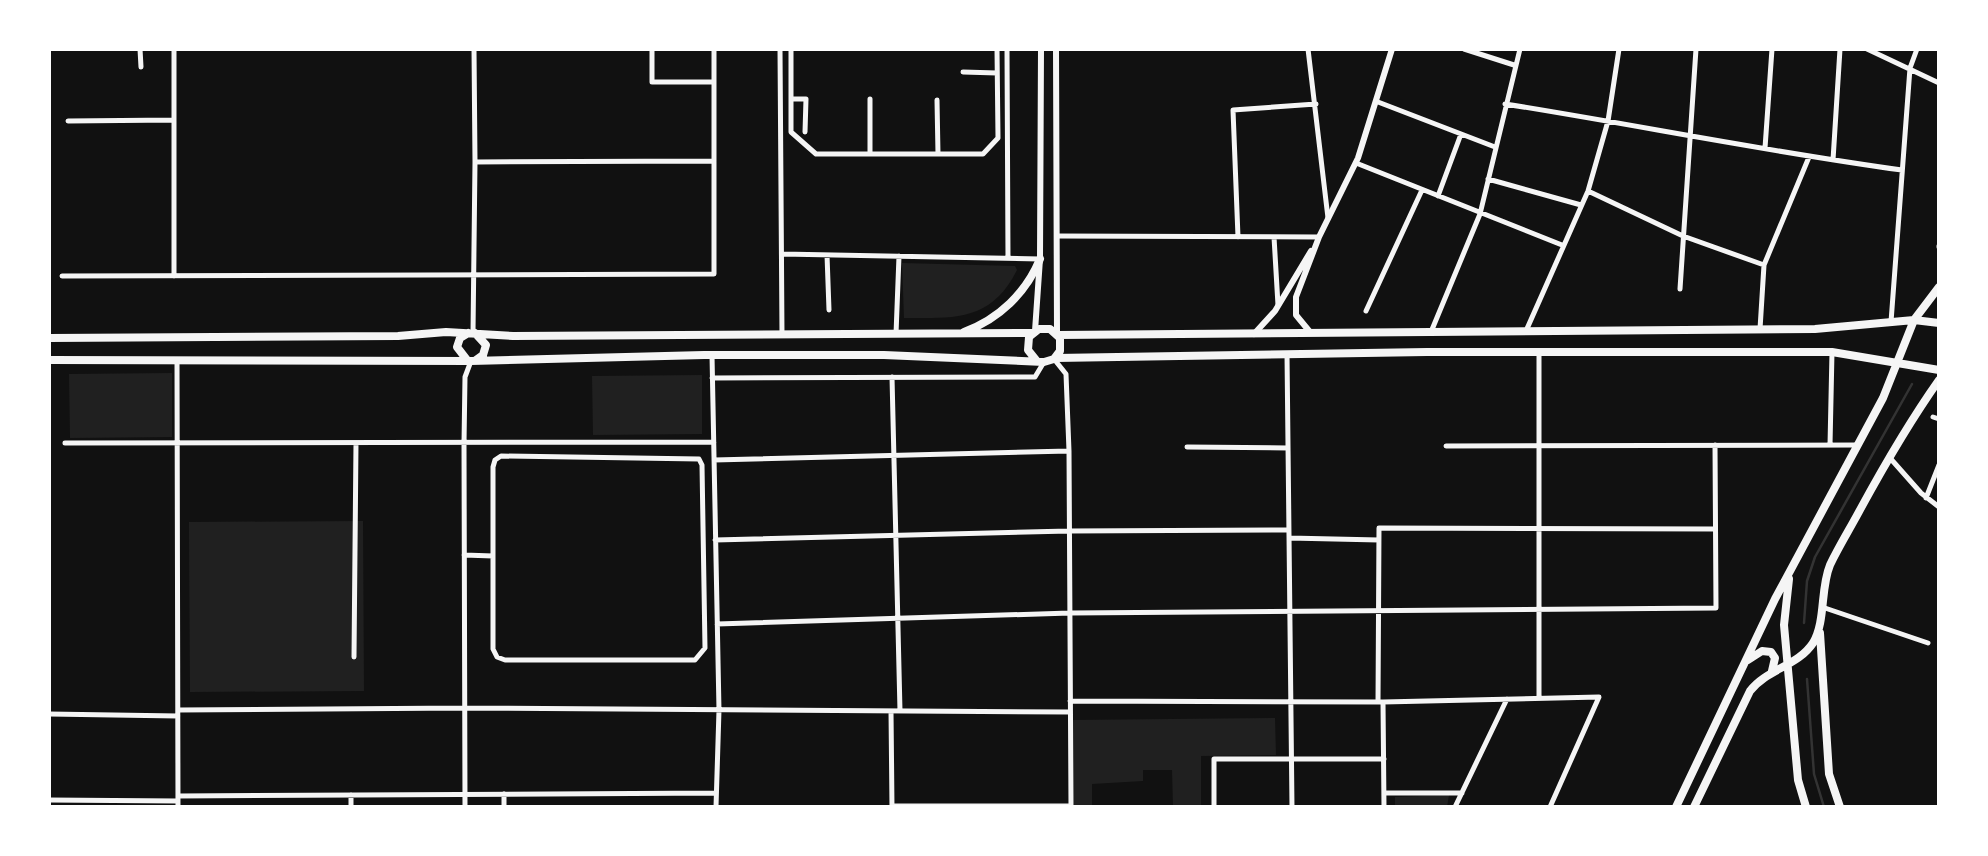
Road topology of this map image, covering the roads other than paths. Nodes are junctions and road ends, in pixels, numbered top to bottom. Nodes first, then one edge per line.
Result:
1 (140, 49) edge
2 (174, 49) edge
3 (474, 49) edge
4 (652, 49) edge
5 (714, 49) edge
6 (780, 49) edge
7 (791, 49) edge
8 (997, 49) edge
9 (1007, 49) edge
10 (1041, 49) edge
11 (1056, 49) edge
12 (1308, 49) edge
13 (1392, 49) edge
14 (1464, 49) edge
15 (1520, 49) edge
16 (1619, 49) edge
17 (1696, 49) edge
18 (1772, 49) edge
19 (1840, 49) edge
20 (1867, 49) edge
21 (1917, 49) edge
22 (1514, 65) junction
23 (141, 67) dead end
24 (1910, 68) junction
25 (963, 72) dead end
26 (997, 73) junction
27 (714, 82) junction
28 (1939, 83) edge
29 (791, 99) junction
30 (870, 99) dead end
31 (937, 100) dead end
32 (1378, 102) junction
33 (1316, 104) junction
34 (1505, 104) junction
35 (174, 120) junction
36 (68, 121) dead end
37 (1608, 121) junction
38 (805, 132) dead end
39 (1461, 134) junction
40 (1690, 134) junction
41 (1495, 146) junction
42 (1765, 148) junction
43 (870, 154) junction
44 (938, 154) junction
45 (1809, 157) junction
46 (1833, 160) junction
47 (475, 162) junction
48 (714, 162) junction
49 (1356, 163) junction
50 (1902, 170) junction
51 (1488, 178) junction
52 (1422, 190) junction
53 (1588, 191) junction
54 (1438, 196) junction
55 (1581, 205) junction
56 (1480, 214) junction
57 (1328, 222) junction
58 (1057, 236) junction
59 (1683, 236) junction
60 (1238, 237) junction
61 (1274, 237) junction
62 (1319, 237) junction
63 (1562, 245) junction
64 (782, 254) junction
65 (827, 255) junction
66 (899, 256) junction
67 (1008, 258) junction
68 (1040, 259) junction
69 (1764, 265) junction
70 (62, 276) dead end
71 (174, 276) junction
72 (475, 276) junction
73 (1939, 287) edge
74 (1680, 289) dead end
75 (1278, 305) junction
76 (828, 310) dead end
77 (1366, 311) dead end
78 (1914, 320) junction
79 (1891, 322) junction
80 (1939, 323) edge
81 (1760, 329) junction
82 (1526, 331) junction
83 (1034, 332) junction
84 (1432, 332) junction
85 (472, 333) junction
86 (782, 334) junction
87 (896, 334) junction
88 (958, 334) junction
89 (1058, 334) junction
90 (1315, 334) junction
91 (1253, 335) junction
92 (49, 338) edge
93 (1832, 352) junction
94 (1539, 353) junction
95 (712, 355) junction
96 (1287, 355) junction
97 (1055, 359) junction
98 (49, 360) edge
99 (177, 360) junction
100 (471, 361) junction
101 (1040, 361) junction
102 (1898, 363) junction
103 (1939, 370) edge
104 (712, 377) junction
105 (892, 377) junction
106 (1939, 380) edge
107 (1939, 388) edge
108 (1930, 392) junction
109 (714, 442) junction
110 (65, 443) dead end
111 (177, 443) junction
112 (356, 443) junction
113 (464, 443) junction
114 (1715, 445) junction
115 (1830, 445) junction
116 (1859, 445) junction
117 (1446, 446) dead end
118 (1539, 446) junction
119 (1187, 447) dead end
120 (1288, 448) junction
121 (1069, 452) junction
122 (893, 456) junction
123 (1890, 458) junction
124 (714, 460) junction
125 (1939, 465) edge
126 (1926, 498) junction
127 (1939, 507) edge
128 (1539, 528) junction
129 (1715, 529) junction
130 (1289, 530) junction
131 (1069, 531) junction
132 (895, 536) junction
133 (1289, 538) junction
134 (715, 540) junction
135 (1379, 540) junction
136 (464, 555) junction
137 (493, 556) junction
138 (1795, 563) junction
139 (1820, 606) junction
140 (1539, 609) junction
141 (1379, 610) junction
142 (1290, 611) junction
143 (1070, 613) junction
144 (897, 619) junction
145 (717, 624) junction
146 (1819, 626) junction
147 (1928, 643) dead end
148 (354, 657) dead end
149 (1745, 661) junction
150 (1789, 663) junction
151 (1772, 671) junction
152 (1539, 698) junction
153 (1507, 699) junction
154 (1070, 701) junction
155 (1291, 701) junction
156 (1381, 702) junction
157 (464, 708) junction
158 (719, 710) junction
159 (891, 711) junction
160 (900, 711) junction
161 (1070, 712) junction
162 (178, 713) junction
163 (49, 714) edge
164 (1291, 759) junction
165 (1384, 759) junction
166 (716, 793) junction
167 (1385, 793) junction
168 (1462, 793) junction
169 (504, 794) junction
170 (351, 795) junction
171 (465, 795) junction
172 (49, 800) edge
173 (178, 801) edge
174 (892, 806) edge
175 (1071, 806) edge
176 (351, 807) edge
177 (465, 807) edge
178 (504, 807) edge
179 (716, 807) edge
180 (1214, 807) edge
181 (1292, 807) edge
182 (1384, 807) edge
183 (1455, 807) edge
184 (1550, 807) edge
185 (1676, 807) edge
186 (1694, 807) edge
187 (1806, 807) edge
188 (1840, 807) edge

1 - 23 street
2 - 35 street
3 - 47 street
4 - 27 street
5 - 27 street
6 - 64 street
7 - 29 street
8 - 26 street
9 - 67 street
10 - 68 street
11 - 58 street
12 - 33 street
13 - 32 street
14 - 22 street
15 - 22 street
16 - 37 street
17 - 40 street
18 - 42 street
19 - 46 street
20 - 24 street
21 - 24 street
22 - 34 street
24 - 28 street
24 - 50 street
25 - 26 street
26 - 44 street
27 - 48 street
29 - 38 street
29 - 43 street
30 - 43 street
31 - 44 street
32 - 39 street
32 - 49 street
33 - 57 street
33 - 60 street
34 - 37 street
34 - 41 street
35 - 36 street
35 - 71 street
37 - 40 street
37 - 53 street
39 - 41 street
39 - 54 street
40 - 42 street
40 - 59 street
41 - 51 street
42 - 45 street
43 - 44 street
45 - 46 street
45 - 69 street
46 - 50 street
47 - 48 street
47 - 72 street
48 - 72 street
49 - 52 street
49 - 57 street
50 - 79 street
51 - 55 street
51 - 56 street
52 - 54 street
52 - 77 street
53 - 55 street
53 - 59 street
54 - 56 street
55 - 63 street
56 - 63 street
56 - 84 street
57 - 62 street
58 - 60 street
58 - 89 street
59 - 69 street
59 - 74 street
60 - 61 street
61 - 62 street
61 - 75 street
62 - 75 street
62 - 90 street
63 - 82 street
64 - 65 street
64 - 86 street
65 - 66 street
65 - 76 street
66 - 67 street
66 - 87 street
67 - 68 street
68 - 83 street
68 - 88 main road
69 - 81 street
70 - 71 street
71 - 72 street
72 - 85 street
73 - 78 main road
75 - 91 street
78 - 79 main road
78 - 80 main road
78 - 102 main road
79 - 81 main road
81 - 82 main road
82 - 84 main road
83 - 88 main road
83 - 89 main road
83 - 101 main road
84 - 90 main road
85 - 86 main road
85 - 92 main road
85 - 100 main road
85 - 100 main road
86 - 87 main road
87 - 88 main road
89 - 91 main road
89 - 97 main road
90 - 91 main road
93 - 94 main road
93 - 102 main road
93 - 115 street
94 - 96 main road
94 - 118 street
95 - 100 main road
95 - 101 main road
95 - 104 street
96 - 97 main road
96 - 120 street
97 - 101 main road
97 - 121 street
98 - 99 main road
99 - 100 main road
99 - 111 street
100 - 113 street
101 - 105 street
102 - 103 main road
102 - 116 main road
104 - 105 street
104 - 109 street
105 - 122 street
106 - 108 main road
107 - 108 main road
108 - 123 main road
109 - 113 street
109 - 124 street
110 - 111 street
111 - 112 street
111 - 162 street
112 - 113 street
112 - 148 street
113 - 136 street
114 - 115 street
114 - 118 street
114 - 129 street
115 - 116 street
116 - 138 main road
117 - 118 street
118 - 128 street
119 - 120 street
120 - 130 street
121 - 122 street
121 - 131 street
122 - 124 street
122 - 132 street
123 - 126 street
123 - 139 main road
124 - 134 street
125 - 126 street
126 - 127 street
128 - 129 street
128 - 135 street
128 - 140 street
129 - 140 street
130 - 131 street
130 - 133 street
131 - 132 street
131 - 143 street
132 - 134 street
132 - 144 street
133 - 135 street
133 - 142 street
134 - 145 street
135 - 141 street
136 - 137 street
136 - 157 street
137 - 137 street
138 - 149 main road
138 - 150 main road
139 - 146 main road
139 - 147 street
140 - 141 street
140 - 152 street
141 - 142 street
141 - 156 street
142 - 143 street
142 - 155 street
143 - 144 street
143 - 154 street
144 - 145 street
144 - 160 street
145 - 158 street
146 - 150 main road
146 - 188 main road
149 - 151 main road
149 - 185 main road
150 - 151 main road
150 - 187 main road
151 - 186 main road
152 - 153 street
152 - 184 street
153 - 156 street
153 - 168 street
154 - 155 street
154 - 161 street
155 - 156 street
155 - 164 street
156 - 165 street
157 - 158 street
157 - 162 street
157 - 171 street
158 - 159 street
158 - 166 street
159 - 160 street
159 - 174 street
160 - 161 street
161 - 175 street
162 - 163 street
162 - 173 street
164 - 165 street
164 - 180 street
164 - 181 street
165 - 167 street
166 - 169 street
166 - 179 street
167 - 168 street
167 - 182 street
168 - 183 street
169 - 171 street
169 - 178 street
170 - 171 street
170 - 173 street
170 - 176 street
171 - 177 street
172 - 173 street
174 - 175 street

